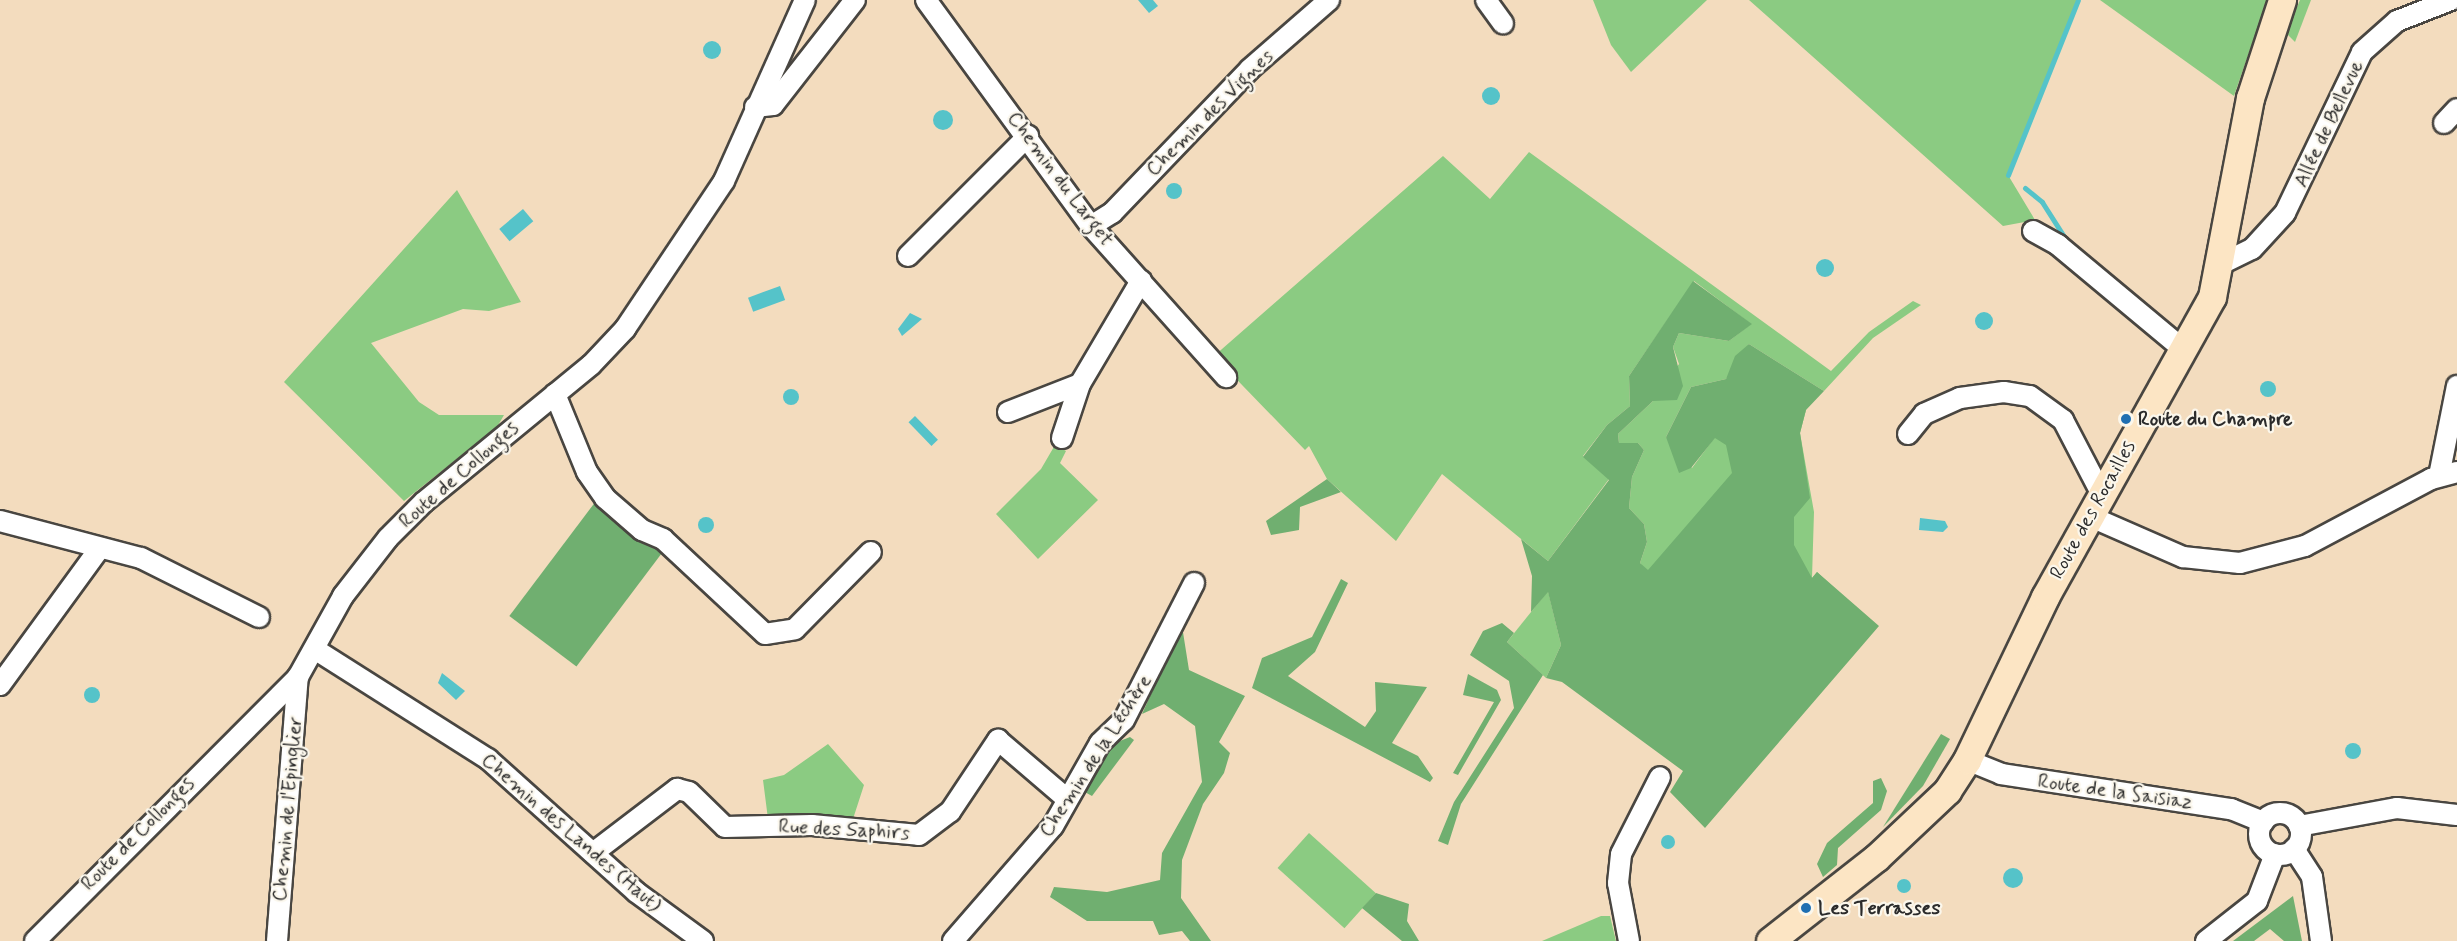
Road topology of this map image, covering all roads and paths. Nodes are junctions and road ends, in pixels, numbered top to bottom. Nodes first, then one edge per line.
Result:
1 (805, 0) edge
2 (855, 0) edge
3 (926, 0) edge
4 (1329, 0) edge
5 (1485, 0) edge
6 (2282, 0) edge
7 (2451, 0) edge
8 (1503, 24) dead end
9 (755, 107) junction
10 (1028, 136) junction
11 (1091, 226) junction
12 (2033, 231) dead end
13 (908, 256) dead end
14 (2221, 264) junction
15 (1141, 281) junction
16 (2184, 350) junction
17 (1226, 377) dead end
18 (1080, 384) junction
19 (2457, 386) edge
20 (555, 394) junction
21 (1008, 412) dead end
22 (1908, 434) dead end
23 (1062, 438) dead end
24 (2448, 474) edge
25 (2095, 504) junction
26 (0, 521) edge
27 (100, 548) junction
28 (872, 552) dead end
29 (1194, 583) dead end
30 (259, 616) dead end
31 (316, 650) junction
32 (298, 677) junction
33 (0, 686) edge
34 (1967, 759) junction
35 (1660, 777) dead end
36 (1066, 798) junction
37 (2457, 815) edge
38 (2264, 822) junction
39 (2299, 826) junction
40 (2285, 852) junction
41 (593, 853) junction
42 (694, 939) edge
43 (35, 941) edge
44 (277, 941) edge
45 (953, 941) edge
46 (1629, 941) edge
47 (1770, 941) edge
48 (2206, 941) edge
49 (2321, 941) edge

1 - 9 street, Route de Collonges
2 - 9 street
3 - 10 street, Chemin du Larget
4 - 11 street, Chemin des Vignes
5 - 8 street
6 - 14 street, Route des Rocailles
7 - 14 street, Allée de Bellevue
9 - 20 street, Route de Collonges
10 - 11 street, Chemin du Larget
10 - 13 street
11 - 15 street, Chemin du Larget
12 - 16 street
14 - 16 street, Route des Rocailles
15 - 17 street, Chemin du Larget
15 - 18 street
16 - 25 street, Route des Rocailles
18 - 21 street
18 - 23 street
19 - 24 street
20 - 28 street
20 - 31 street, Route de Collonges
22 - 25 street
24 - 25 street
25 - 34 street, Route des Rocailles
26 - 27 street
27 - 30 street
27 - 33 street
29 - 36 street, Chemin de la Léchère
31 - 32 street, Route de Collonges
31 - 41 street, Chemin des Landes (Haut)
32 - 43 street, Route de Collonges
32 - 44 street, Chemin de l'Epinglier
34 - 38 street, Route de la Saisiaz
34 - 47 street, Route des Rocailles
35 - 46 street
36 - 41 street, Rue des Saphirs
36 - 45 street, Chemin de la Léchère
37 - 39 street
38 - 39 street
38 - 40 street
39 - 40 street
40 - 48 street
40 - 49 street
41 - 42 street, Chemin des Landes (Haut)

